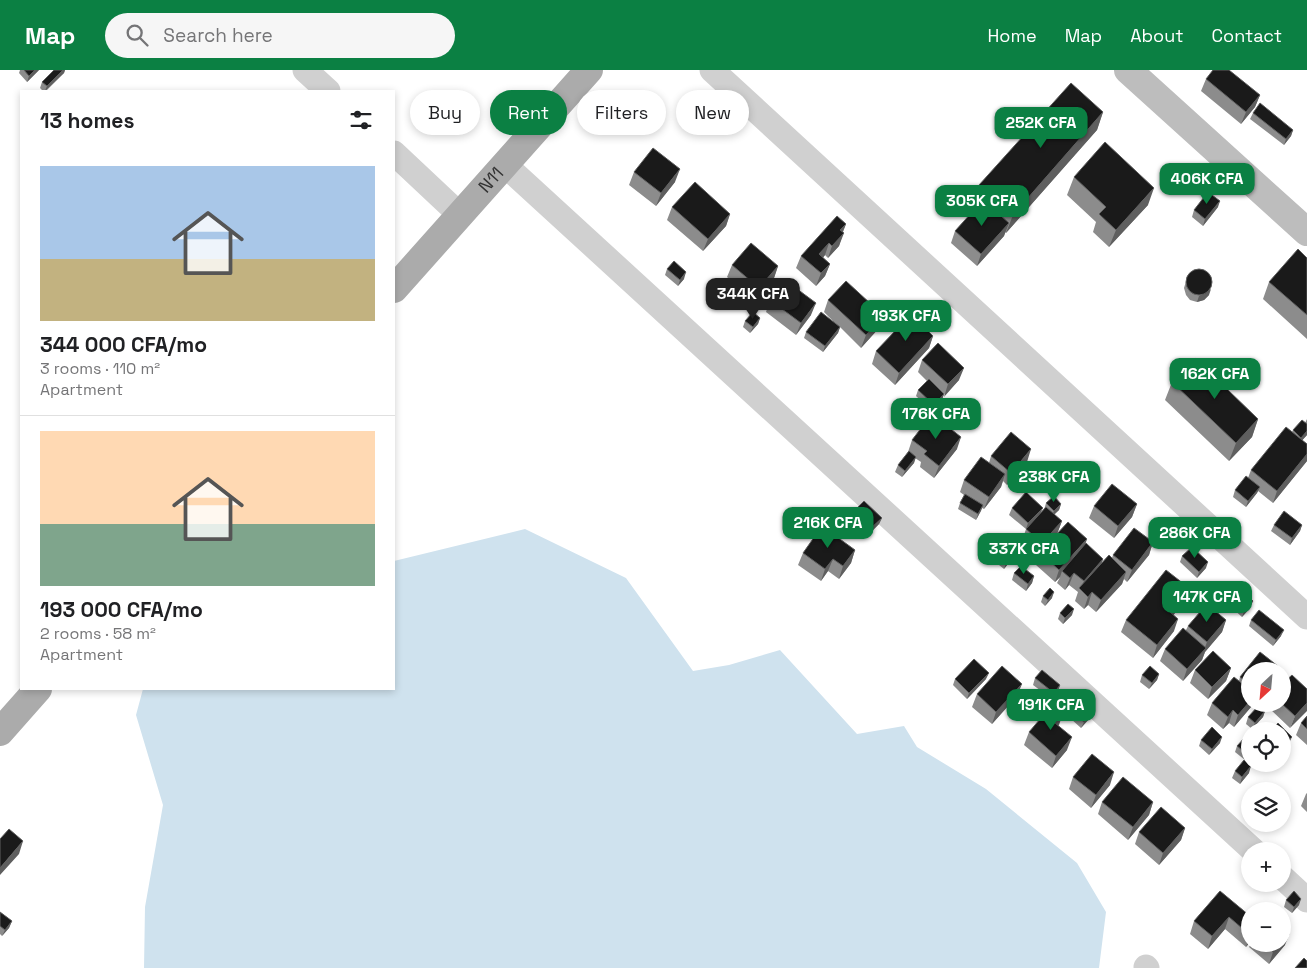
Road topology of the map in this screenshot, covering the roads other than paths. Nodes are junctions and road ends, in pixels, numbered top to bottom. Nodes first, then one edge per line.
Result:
1 (305, 70) edge
2 (589, 70) edge
3 (712, 70) edge
4 (1128, 70) edge
5 (327, 90) edge
6 (395, 154) edge
7 (505, 165) junction
8 (460, 215) junction
9 (1307, 232) edge
10 (395, 288) edge
11 (1307, 617) edge
12 (37, 690) edge
13 (0, 732) edge
14 (1244, 842) edge
15 (1291, 885) edge
16 (1307, 900) edge

1 - 5 street
2 - 7 main road, N11
3 - 11 street
4 - 9 street
6 - 8 street
7 - 8 main road, N11
7 - 14 street
8 - 10 main road, N11
12 - 13 main road
15 - 16 street

